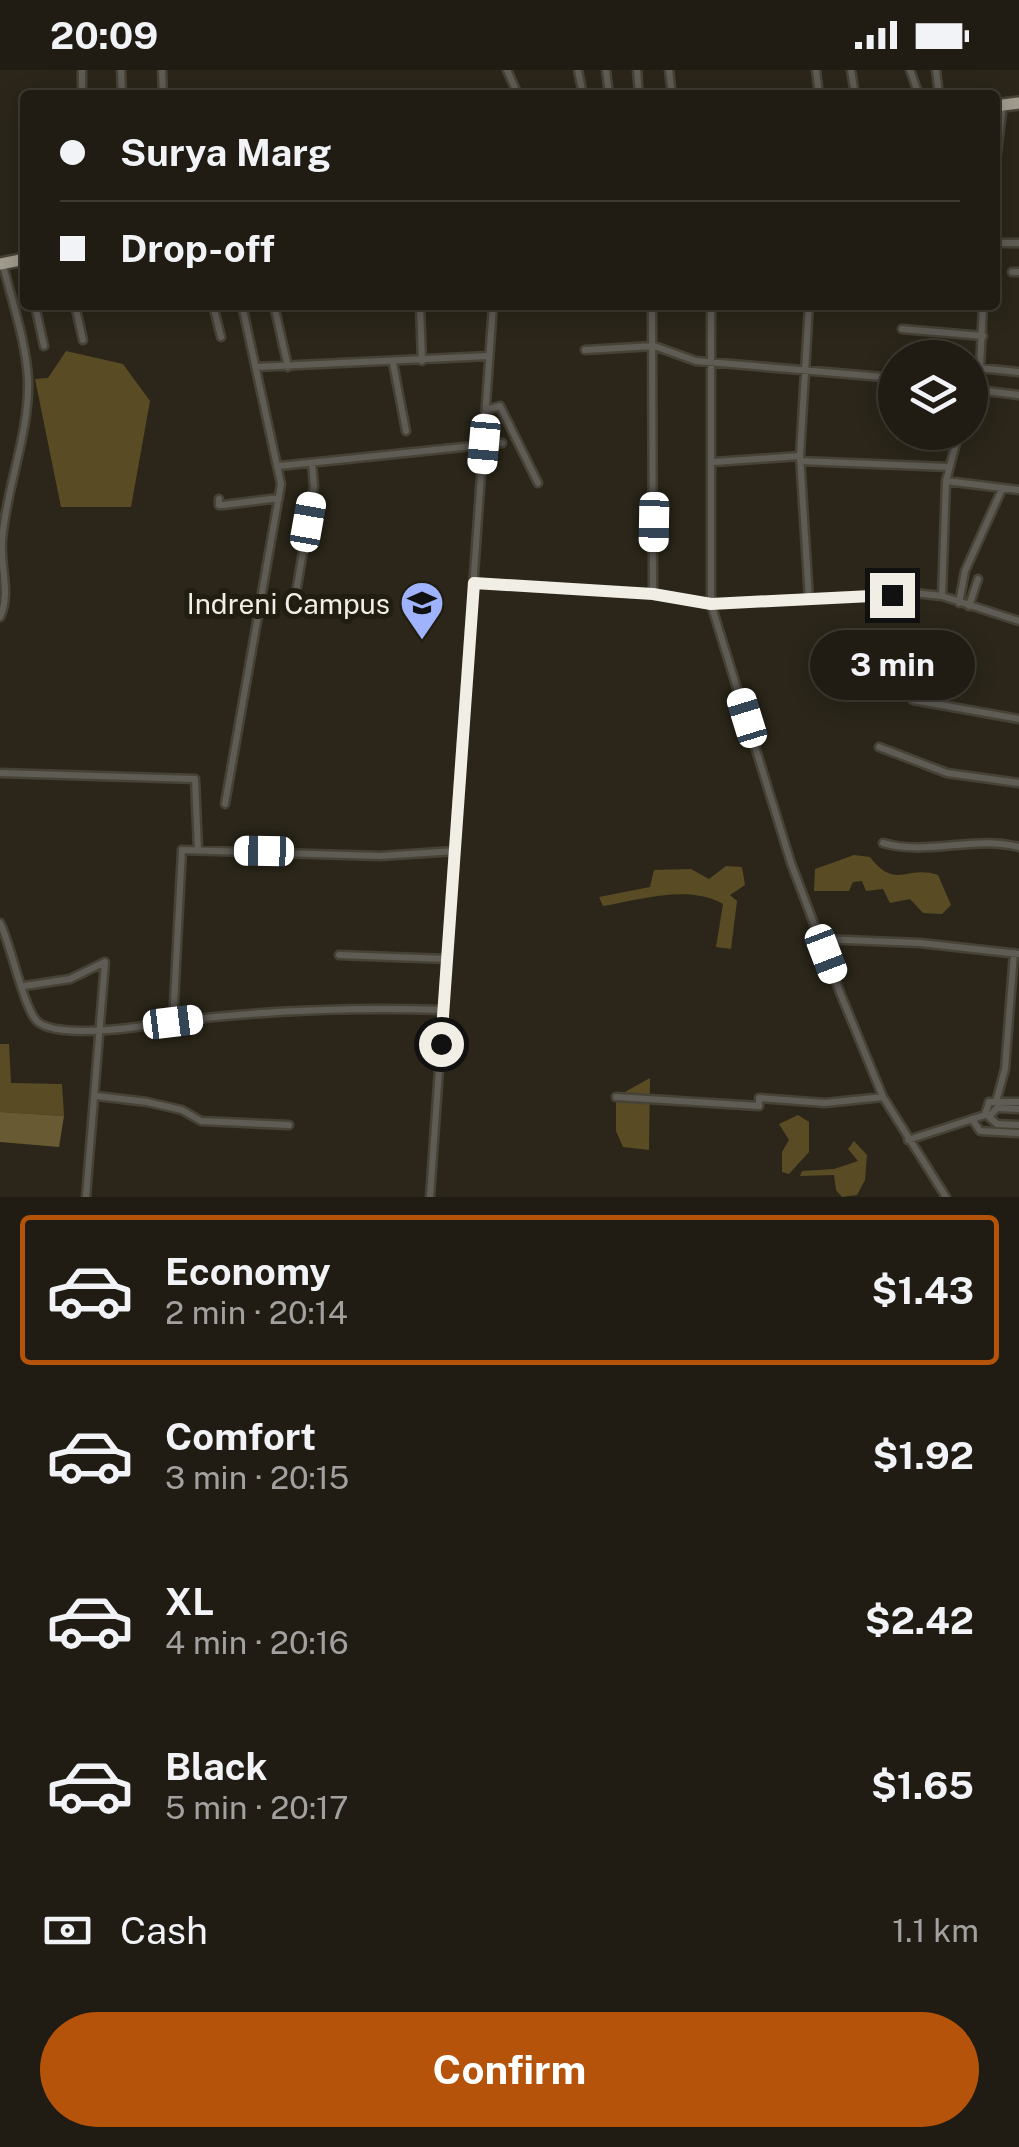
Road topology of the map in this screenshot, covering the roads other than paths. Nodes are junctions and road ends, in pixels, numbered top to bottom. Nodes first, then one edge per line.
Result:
1 (1, 264) edge
2 (35, 310) edge
3 (76, 310) edge
4 (214, 310) edge
5 (243, 310) edge
6 (275, 310) edge
7 (420, 310) edge
8 (494, 310) edge
9 (652, 310) edge
10 (711, 310) edge
11 (809, 310) edge
12 (983, 310) edge
13 (902, 329) dead end
14 (983, 336) junction
15 (221, 338) dead end
16 (83, 340) dead end
17 (983, 340) edge
18 (44, 346) dead end
19 (654, 346) junction
20 (585, 350) dead end
21 (490, 356) junction
22 (422, 361) junction
23 (712, 362) junction
24 (392, 363) junction
25 (288, 367) junction
26 (256, 368) junction
27 (988, 369) edge
28 (803, 370) junction
29 (1019, 372) edge
30 (878, 377) edge
31 (988, 391) edge
32 (1019, 395) edge
33 (486, 410) junction
34 (406, 431) dead end
35 (484, 444) junction
36 (502, 444) dead end
37 (953, 450) edge
38 (800, 459) junction
39 (714, 462) junction
40 (312, 463) junction
41 (279, 466) junction
42 (948, 467) junction
43 (0, 474) edge
44 (11, 475) junction
45 (946, 481) junction
46 (538, 484) dead end
47 (1002, 490) junction
48 (1019, 490) edge
49 (279, 498) junction
50 (219, 499) dead end
51 (978, 579) dead end
52 (474, 583) junction
53 (297, 587) dead end
54 (653, 594) junction
55 (942, 596) junction
56 (809, 599) junction
57 (959, 603) junction
58 (711, 604) junction
59 (969, 606) junction
60 (0, 617) edge
61 (1019, 621) edge
62 (913, 700) dead end
63 (1019, 719) edge
64 (879, 747) dead end
65 (0, 773) edge
66 (1019, 783) edge
67 (224, 804) dead end
68 (883, 843) dead end
69 (1019, 847) edge
70 (198, 850) junction
71 (454, 850) junction
72 (0, 922) edge
73 (820, 939) junction
74 (0, 947) edge
75 (12, 948) junction
76 (1016, 954) edge
77 (339, 955) dead end
78 (447, 959) junction
79 (24, 986) junction
80 (444, 1010) junction
81 (173, 1022) junction
82 (101, 1032) junction
83 (96, 1096) junction
84 (616, 1097) dead end
85 (883, 1097) junction
86 (996, 1102) junction
87 (1019, 1106) edge
88 (972, 1120) junction
89 (289, 1125) dead end
90 (1019, 1125) edge
91 (1019, 1133) edge
92 (908, 1140) junction
93 (86, 1197) edge
94 (430, 1197) edge
95 (946, 1197) edge

1 - 44 street
2 - 18 street
3 - 16 street
4 - 15 street
5 - 26 street
6 - 25 street
7 - 22 street
8 - 21 street
9 - 19 street
10 - 23 street
11 - 28 street
12 - 14 street
13 - 14 street
14 - 17 street
19 - 20 street
19 - 23 street
19 - 54 street
21 - 22 street
21 - 33 street
22 - 24 street
23 - 28 street
23 - 39 street
24 - 25 street
24 - 34 street
25 - 26 street
26 - 41 street
27 - 29 street
28 - 30 street
28 - 38 street
31 - 32 street
33 - 35 street
33 - 46 street
35 - 36 street
35 - 40 street
35 - 52 street
37 - 42 street
38 - 39 street
38 - 42 street
38 - 56 street
39 - 58 street
40 - 41 street
40 - 53 street
41 - 49 street
42 - 45 street
43 - 44 street
44 - 60 street
45 - 47 street
45 - 55 street
47 - 48 street
47 - 57 street
49 - 50 street
49 - 67 street
51 - 59 street
52 - 54 street
52 - 71 street
54 - 58 street
55 - 56 street
55 - 57 street
56 - 58 street
57 - 59 street
58 - 73 street
59 - 61 street
62 - 63 street
64 - 66 street
65 - 70 street
68 - 69 street
70 - 71 street
70 - 81 street
71 - 78 street
72 - 75 street
73 - 76 street
73 - 85 street
74 - 75 street
75 - 79 street
76 - 86 street
77 - 78 street
78 - 80 street
79 - 82 street
79 - 82 street
80 - 81 street
80 - 94 street
81 - 82 street
82 - 83 street
83 - 89 street
83 - 93 street
84 - 85 street
85 - 92 street
86 - 87 street
86 - 88 street
87 - 90 street
88 - 91 street
88 - 92 street
92 - 95 street

